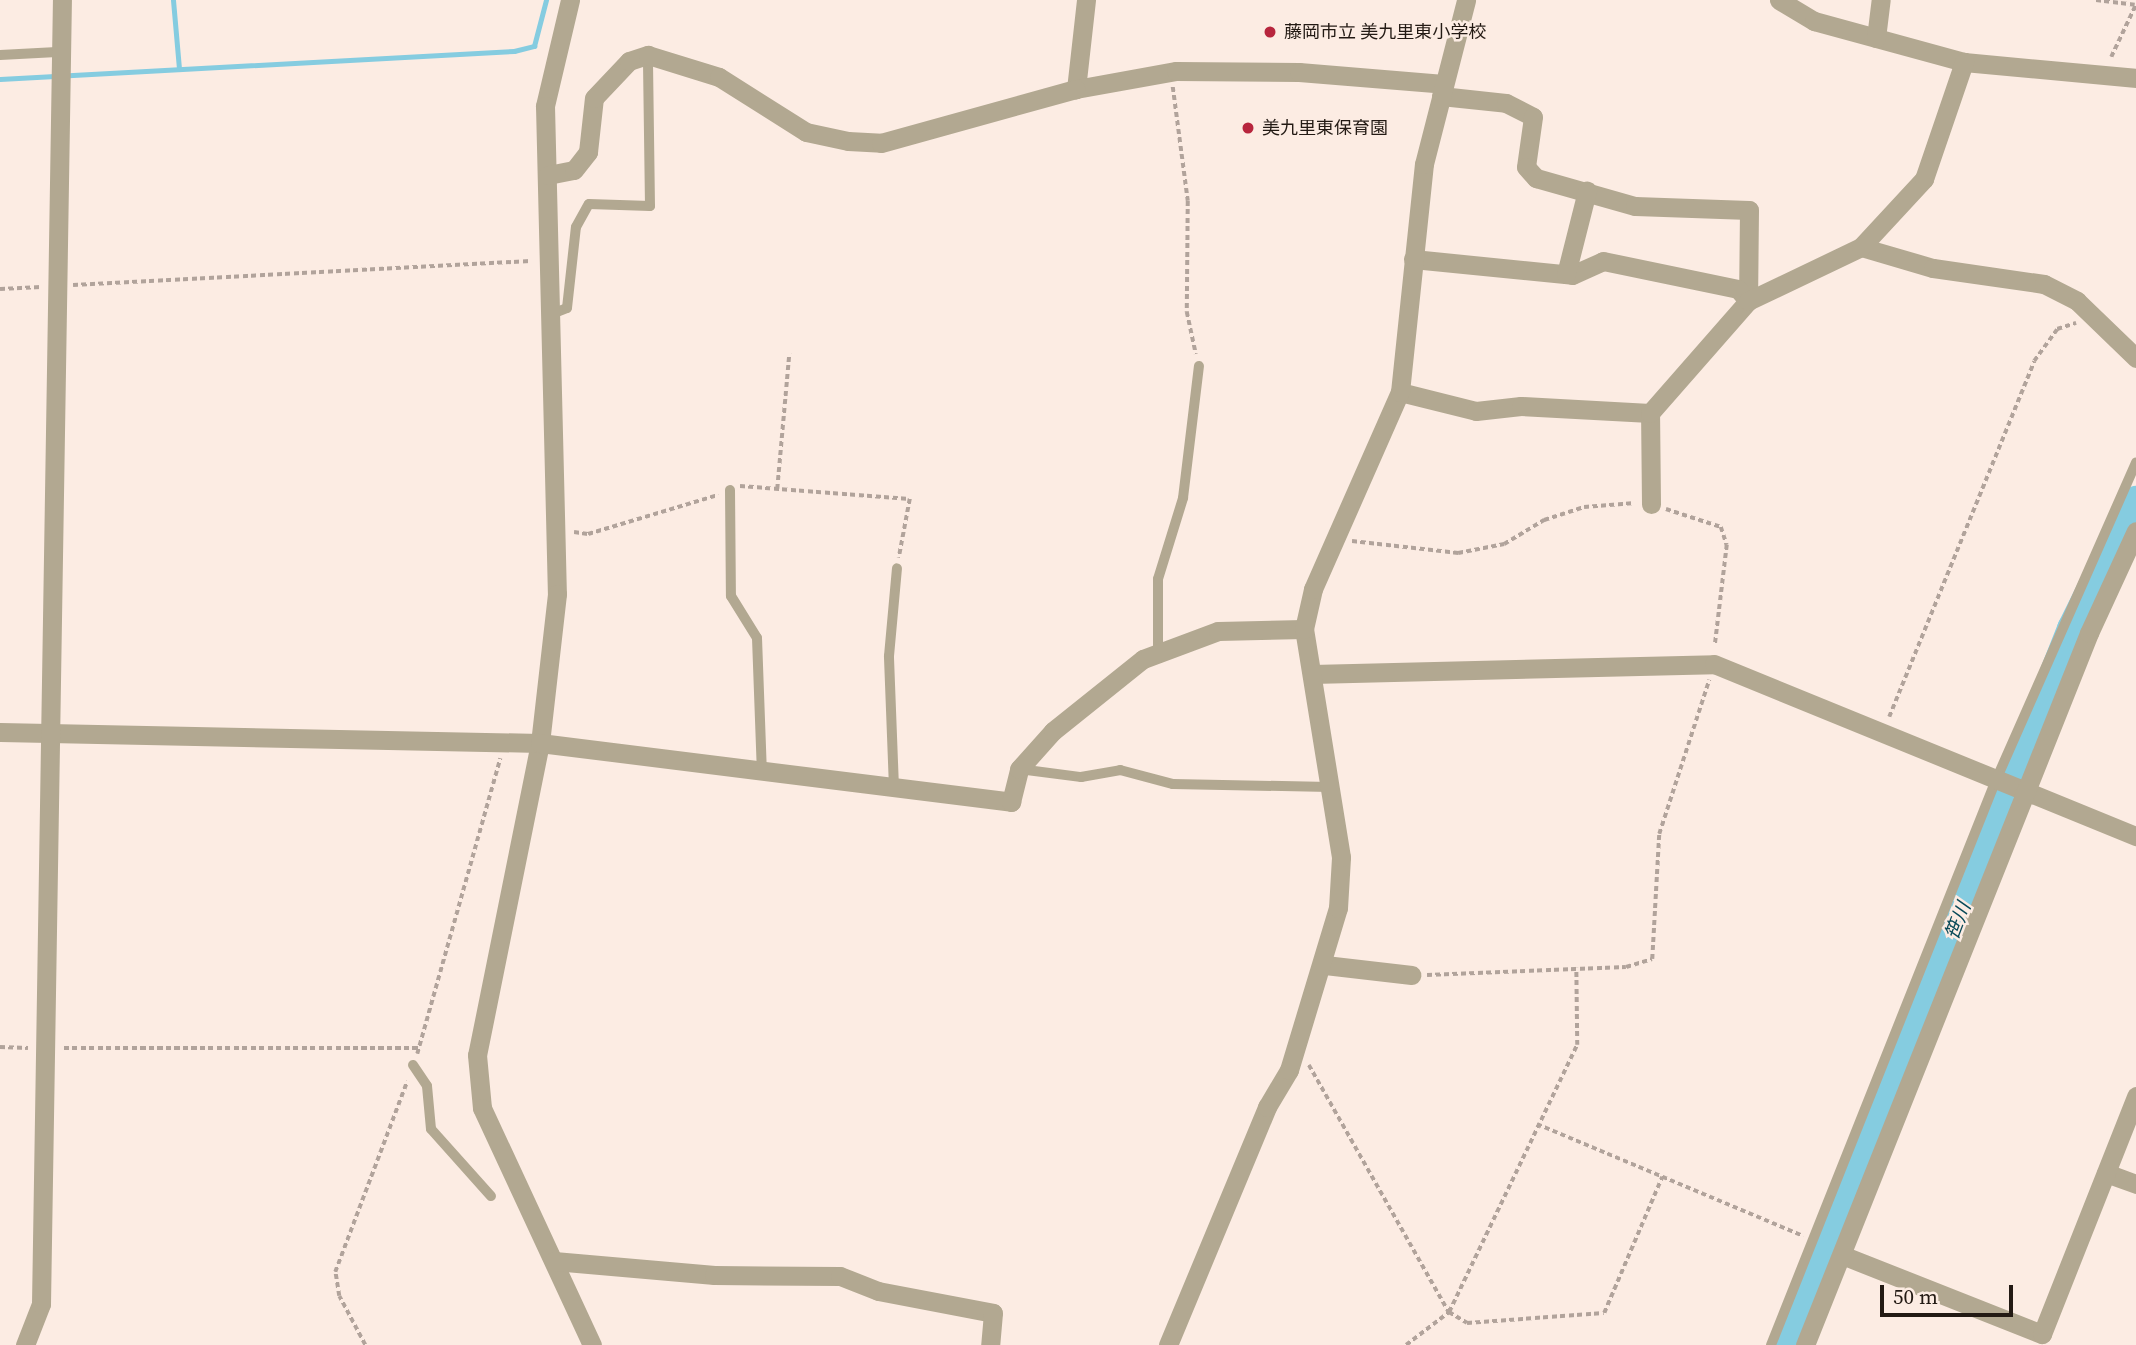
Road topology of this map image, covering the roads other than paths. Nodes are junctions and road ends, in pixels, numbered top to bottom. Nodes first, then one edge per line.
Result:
1 (62, 0) edge
2 (570, 0) edge
3 (1086, 0) edge
4 (1466, 0) edge
5 (1779, 0) edge
6 (1881, 0) edge
7 (1876, 38) junction
8 (57, 52) junction
9 (0, 55) edge
10 (648, 55) junction
11 (1964, 62) junction
12 (2136, 78) edge
13 (1076, 89) junction
14 (1442, 90) junction
15 (548, 175) junction
16 (1587, 191) junction
17 (1861, 247) junction
18 (1413, 259) junction
19 (1566, 274) junction
20 (1748, 301) junction
21 (548, 316) junction
22 (2136, 358) edge
23 (1199, 366) road end
24 (1400, 392) junction
25 (1650, 413) junction
26 (2136, 463) edge
27 (730, 490) road end
28 (1651, 504) road end
29 (2136, 531) edge
30 (897, 568) road end
31 (1304, 629) junction
32 (1158, 652) junction
33 (1312, 674) junction
34 (0, 732) edge
35 (46, 732) junction
36 (540, 743) junction
37 (1019, 769) junction
38 (762, 774) junction
39 (1999, 781) junction
40 (1331, 786) junction
41 (894, 788) junction
42 (2024, 792) junction
43 (2136, 836) edge
44 (1325, 965) junction
45 (1411, 975) road end
46 (413, 1065) road end
47 (2136, 1096) edge
48 (2106, 1173) junction
49 (2136, 1184) edge
50 (491, 1196) dead end
51 (1842, 1255) junction
52 (554, 1261) junction
53 (25, 1345) edge
54 (592, 1345) edge
55 (990, 1345) edge
56 (1168, 1345) edge
57 (1771, 1345) edge
58 (1805, 1345) edge

1 - 8 street
2 - 15 street
3 - 13 street
4 - 14 street
5 - 7 street
6 - 7 street
7 - 11 street
8 - 9 lane
8 - 35 street
10 - 13 street
10 - 15 street
10 - 21 lane
11 - 12 street
11 - 17 street
13 - 14 street
14 - 16 street
14 - 18 street
15 - 21 street
16 - 19 street
16 - 20 street
17 - 20 street
17 - 22 street
18 - 19 street
18 - 24 street
19 - 20 street
20 - 25 street
21 - 36 street
23 - 32 lane
24 - 25 street
24 - 31 street
25 - 28 street
26 - 39 lane
27 - 38 lane
29 - 42 street
30 - 41 lane
31 - 32 street
31 - 33 street
32 - 37 street
33 - 39 street
33 - 40 street
34 - 35 street
35 - 36 street
35 - 53 street
36 - 38 street
36 - 52 street
37 - 40 lane
37 - 41 street
38 - 41 street
39 - 42 street
39 - 57 lane
40 - 44 street
42 - 43 street
42 - 51 street
44 - 45 street
44 - 56 street
46 - 50 lane
47 - 48 street
48 - 49 street
48 - 51 street
51 - 58 street
52 - 54 street
52 - 55 street

